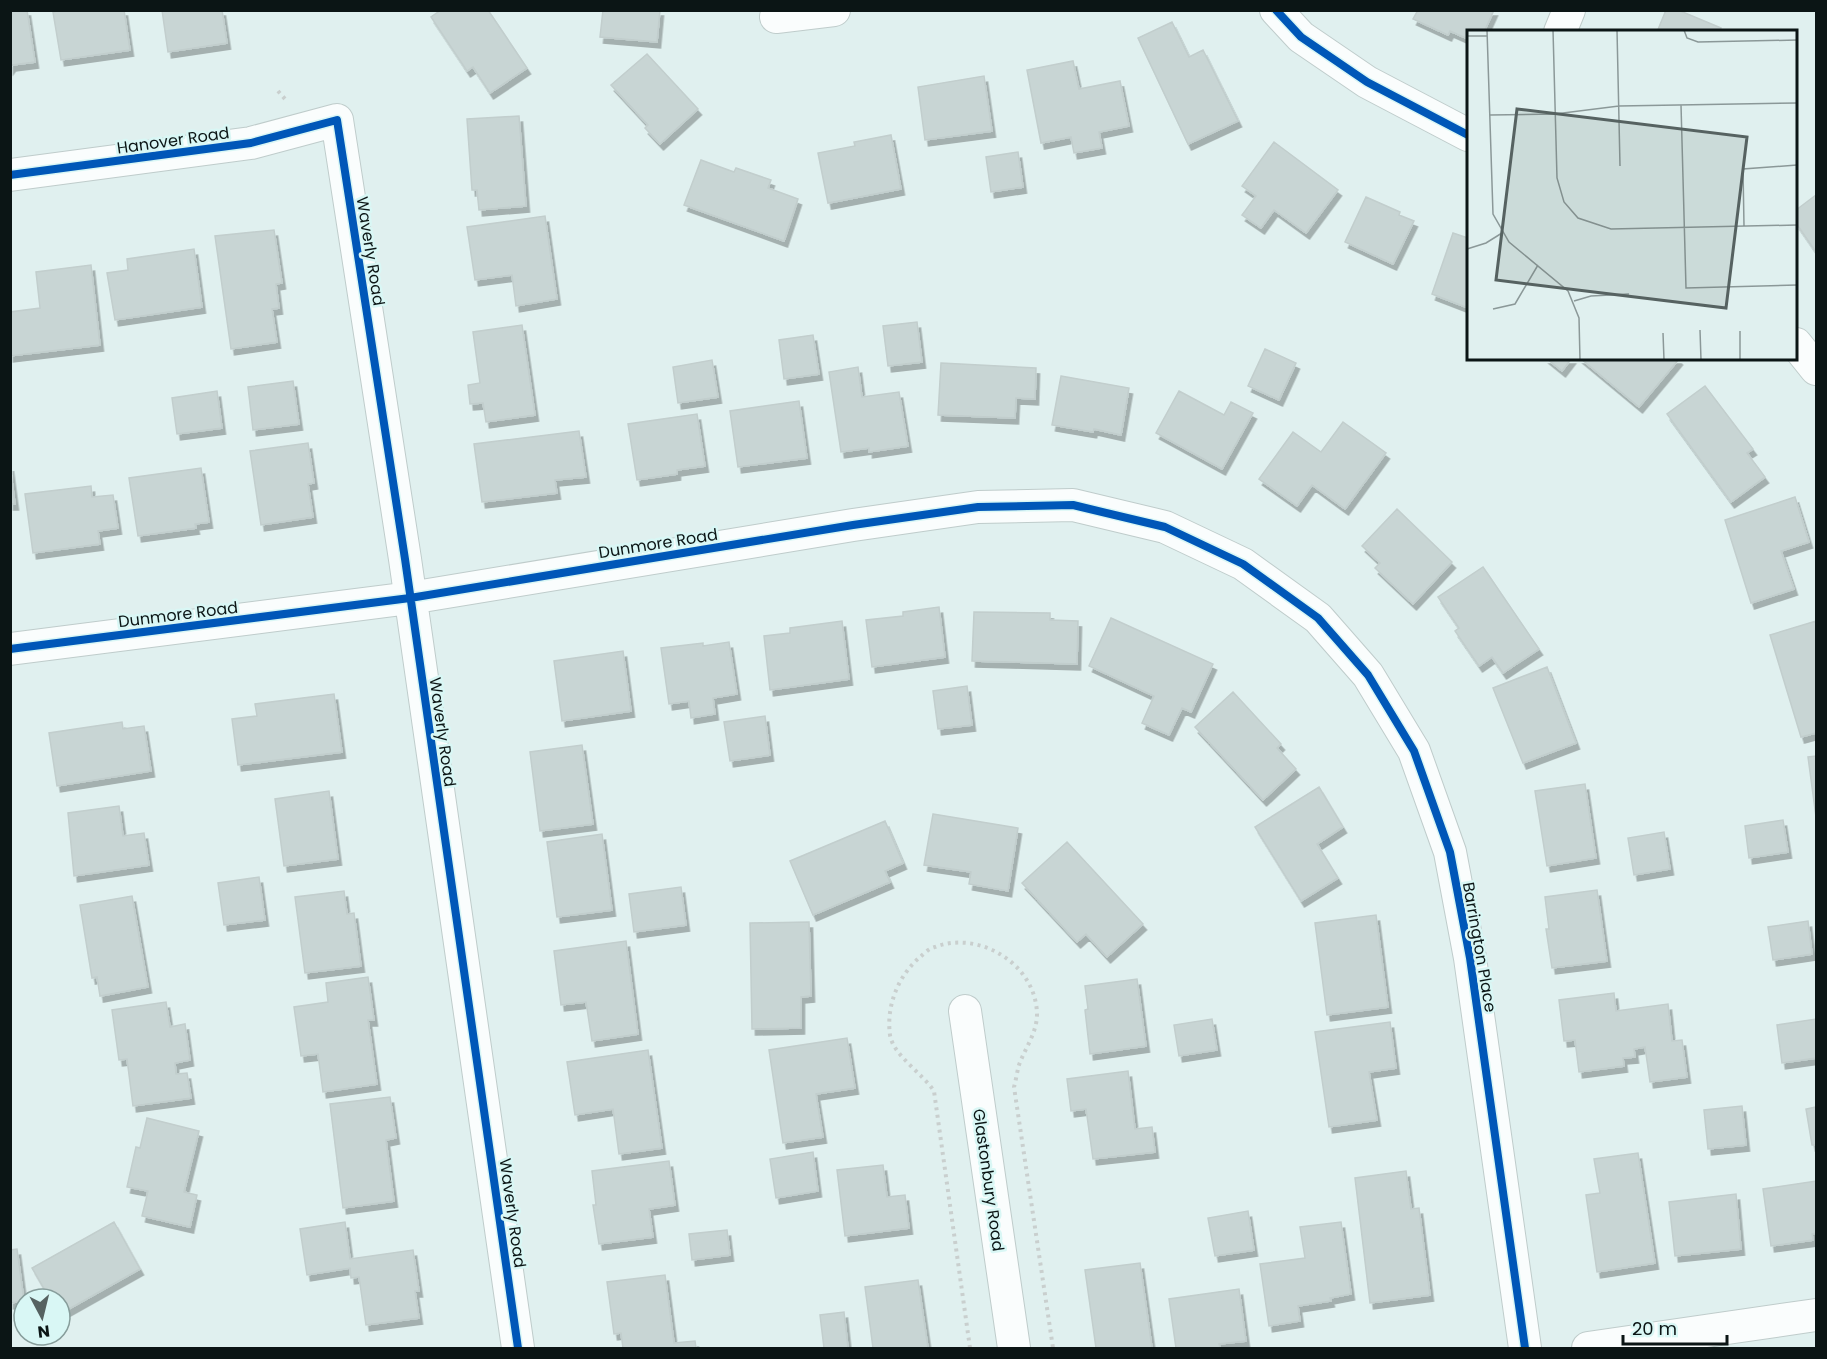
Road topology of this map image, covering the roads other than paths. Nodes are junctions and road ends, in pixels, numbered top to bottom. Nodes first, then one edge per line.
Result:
1 (834, 10) edge
2 (1276, 10) edge
3 (1569, 10) edge
4 (776, 17) dead end
5 (1561, 30) edge
6 (337, 120) joint
7 (1467, 134) edge
8 (10, 175) edge
9 (1797, 345) edge
10 (1816, 369) edge
11 (410, 598) junction
12 (1290, 598) joint
13 (10, 649) edge
14 (965, 1011) dead end
15 (1816, 1315) edge
16 (518, 1348) edge
17 (1014, 1348) edge
18 (1525, 1348) edge
19 (1588, 1348) edge

1 - 4 street
2 - 7 street
3 - 5 street
6 - 8 street, Hanover Road
6 - 11 street, Waverly Road
9 - 10 street
11 - 12 street, Dunmore Road
11 - 13 street, Dunmore Road
11 - 16 street, Waverly Road
12 - 18 street, Barrington Place
14 - 17 street, Glastonbury Road
15 - 19 street

